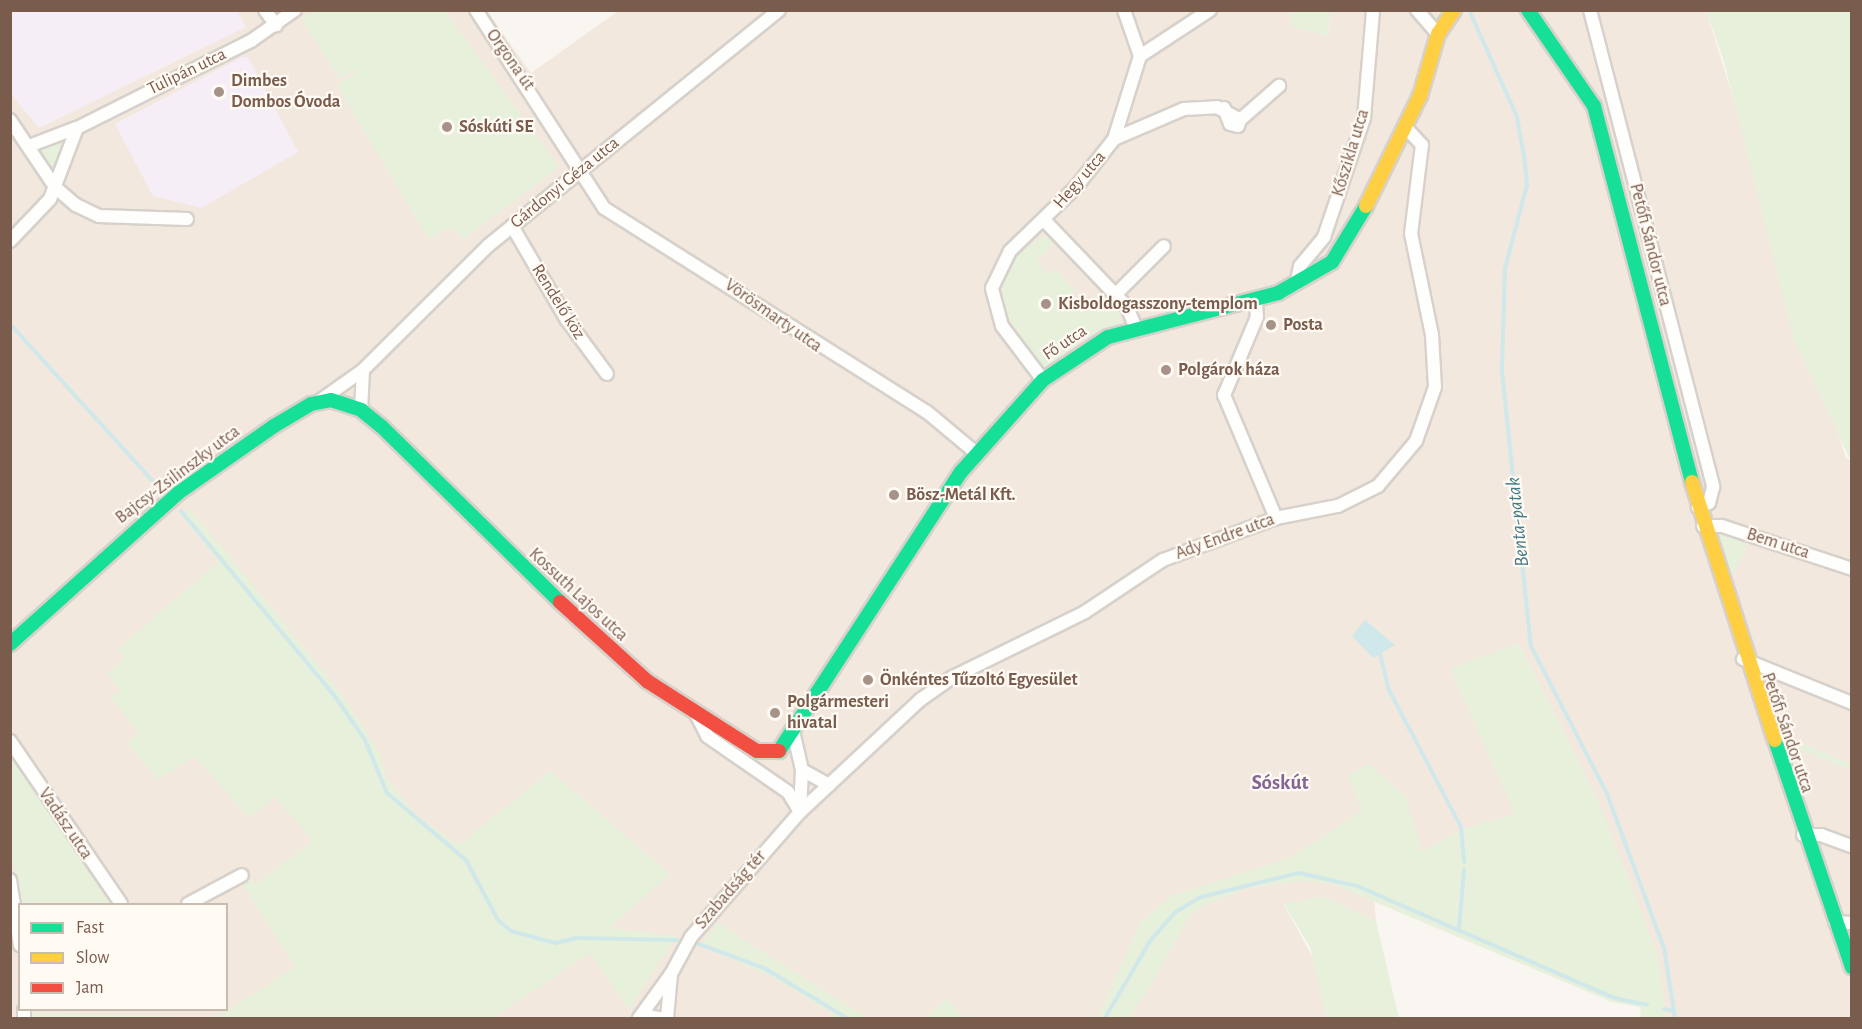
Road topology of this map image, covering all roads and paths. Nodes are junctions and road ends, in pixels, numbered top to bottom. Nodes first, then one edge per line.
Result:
1 (265, 10) edge
2 (295, 10) edge
3 (476, 10) edge
4 (779, 10) edge
5 (1124, 10) edge
6 (1209, 10) edge
7 (1373, 10) edge
8 (1417, 10) edge
9 (1528, 10) edge
10 (1590, 10) edge
11 (765, 15) edge
12 (1450, 16) edge
13 (276, 25) junction
14 (1438, 34) junction
15 (1140, 56) junction
16 (1279, 86) dead end
17 (1124, 114) junction
18 (10, 120) edge
19 (1137, 125) junction
20 (77, 128) junction
21 (1406, 129) junction
22 (1114, 139) junction
23 (29, 146) junction
24 (579, 173) junction
25 (55, 187) junction
26 (188, 219) dead end
27 (1044, 220) junction
28 (512, 226) junction
29 (10, 241) edge
30 (1164, 246) dead end
31 (1296, 284) junction
32 (1115, 295) junction
33 (1256, 300) junction
34 (1136, 328) junction
35 (363, 370) junction
36 (607, 374) dead end
37 (1043, 380) junction
38 (321, 400) junction
39 (361, 410) junction
40 (975, 452) junction
41 (1698, 507) junction
42 (1276, 518) junction
43 (1703, 526) junction
44 (1851, 569) edge
45 (10, 644) edge
46 (1743, 659) junction
47 (1851, 702) edge
48 (695, 712) junction
49 (794, 735) junction
50 (10, 741) edge
51 (802, 770) junction
52 (829, 785) junction
53 (800, 812) junction
54 (1803, 835) junction
55 (1851, 846) edge
56 (242, 875) dead end
57 (10, 880) edge
58 (120, 903) edge
59 (190, 903) edge
60 (1835, 922) junction
61 (1851, 923) edge
62 (18, 933) edge
63 (1851, 968) edge
64 (671, 974) junction
65 (640, 1017) edge
66 (659, 1018) edge
67 (667, 1018) edge

1 - 13 street
2 - 13 street, Tulipán utca
3 - 24 street, Orgona út
4 - 11 street, Gárdonyi Géza utca
5 - 15 street
6 - 15 street
7 - 31 street, Kőszikla utca
8 - 14 street
9 - 41 street, Petőfi Sándor utca
10 - 41 street, Petőfi Sándor utca
11 - 24 street, Gárdonyi Géza utca
12 - 14 street, Fő utca
13 - 20 street, Tulipán utca
14 - 21 street, Fő utca
15 - 17 street, Hegy utca
16 - 19 street, Hegy utca
17 - 19 street
17 - 22 street, Hegy utca
18 - 23 street
19 - 22 street, Hegy utca
20 - 23 street, Tulipán utca
20 - 25 street
21 - 31 street, Fő utca
21 - 42 street, Ady Endre utca
22 - 27 street, Hegy utca
23 - 25 street
24 - 28 street, Gárdonyi Géza utca
24 - 40 street, Vörösmarty utca
25 - 26 street
25 - 29 street
27 - 32 street, Hegy utca
27 - 37 street, Hegy utca
28 - 35 street, Gárdonyi Géza utca
28 - 36 street, Rendelő köz
30 - 32 street
31 - 33 street, Fő utca
32 - 34 street, Hegy utca
33 - 34 street, Fő utca
33 - 42 street
34 - 37 street, Fő utca
35 - 38 street, Gárdonyi Géza utca
35 - 39 street
37 - 40 street, Fő utca
38 - 39 street
38 - 45 street, Bajcsy-Zsilinszky utca
39 - 48 street, Kossuth Lajos utca
40 - 49 street, Fő utca
41 - 43 street, Petőfi Sándor utca
42 - 52 street, Ady Endre utca
43 - 44 street, Bem utca
43 - 46 street, Petőfi Sándor utca
46 - 47 street
46 - 54 street, Petőfi Sándor utca
48 - 49 street, Kossuth Lajos utca
48 - 53 street
49 - 51 street
50 - 58 street, Vadász utca
51 - 52 street
51 - 53 street
52 - 53 street, Ady Endre utca
53 - 64 street, Szabadság tér
54 - 55 street
54 - 60 street, Petőfi Sándor utca
56 - 59 street
57 - 62 street
60 - 61 street
60 - 63 street, Petőfi Sándor utca
64 - 65 street, Szabadság tér
64 - 67 street
65 - 66 street

